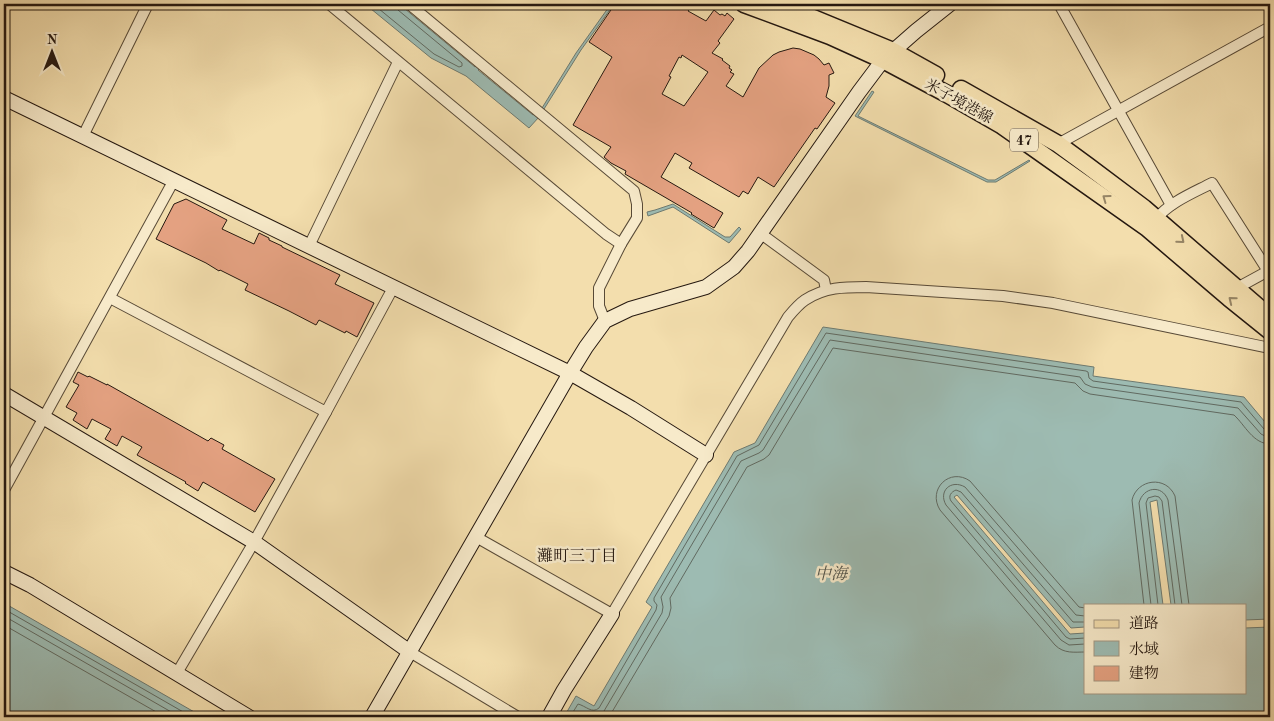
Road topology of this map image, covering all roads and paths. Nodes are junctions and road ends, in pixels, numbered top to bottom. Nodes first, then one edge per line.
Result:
1 (148, 4) edge
2 (329, 4) edge
3 (409, 4) edge
4 (744, 4) edge
5 (779, 4) edge
6 (950, 4) edge
7 (1059, 4) edge
8 (1270, 27) edge
9 (888, 55) junction
10 (398, 62) junction
11 (4, 98) edge
12 (1118, 111) junction
13 (83, 136) junction
14 (1058, 144) junction
15 (174, 180) junction
16 (1171, 205) junction
17 (1156, 219) junction
18 (760, 233) junction
19 (621, 244) junction
20 (308, 246) junction
21 (1269, 270) edge
22 (393, 288) junction
23 (1237, 288) junction
24 (826, 290) junction
25 (110, 298) junction
26 (1270, 317) edge
27 (605, 321) junction
28 (1270, 331) edge
29 (1270, 348) edge
30 (570, 373) junction
31 (4, 394) edge
32 (326, 412) junction
33 (44, 418) junction
34 (706, 455) junction
35 (4, 490) edge
36 (476, 536) junction
37 (254, 542) junction
38 (4, 572) edge
39 (612, 614) junction
40 (410, 652) junction
41 (177, 673) junction
42 (249, 717) edge
43 (372, 717) edge
44 (518, 717) edge
45 (549, 717) edge

1 - 13 street
2 - 10 street
3 - 19 street
4 - 9 main road, 米子境港線 / 47
5 - 9 main road, 米子境港線 / 47
6 - 9 street
7 - 12 street
8 - 12 street
9 - 14 main road, 米子境港線 / 47
9 - 18 street
28 -> 9 main road, 米子境港線 / 47
10 - 19 street
10 - 20 street
11 - 13 street
12 - 14 street
12 - 16 street
13 - 15 street
14 - 17 main road, 米子境港線 / 47
15 - 20 street
15 - 25 street
16 - 17 street
16 - 21 street
17 -> 23 main road, 米子境港線 / 47
18 - 24 street
18 - 27 street
19 - 27 street
20 - 22 street
21 - 23 street
22 - 30 street
22 - 32 street
23 - 26 main road, 米子境港線 / 47
24 - 29 street
24 - 34 street
25 - 32 street
25 - 33 street
27 - 30 street
30 - 34 street
30 - 36 street
31 - 33 street
32 - 37 street
33 - 35 street
33 - 37 street
34 - 39 street
36 - 39 street
36 - 40 street
37 - 40 street
37 - 41 street
38 - 41 street
39 - 45 street
40 - 43 street
40 - 44 street
41 - 42 street

